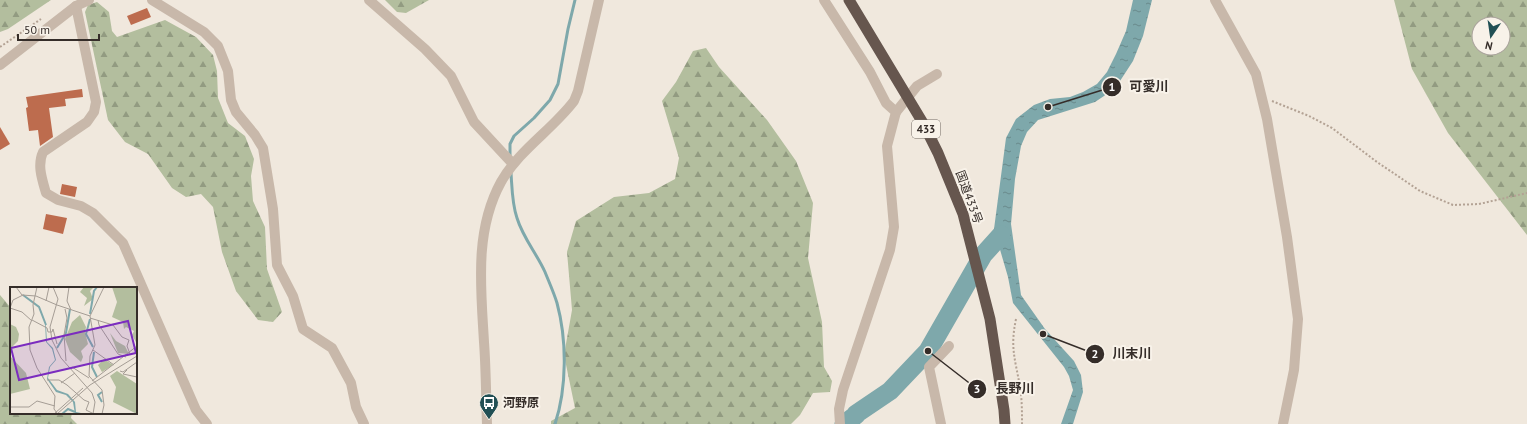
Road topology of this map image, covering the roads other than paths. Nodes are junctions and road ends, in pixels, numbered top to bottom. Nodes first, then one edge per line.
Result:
1 (89, 0) edge
2 (152, 0) edge
3 (369, 0) edge
4 (599, 0) edge
5 (824, 0) edge
6 (849, 0) edge
7 (1215, 0) edge
8 (76, 6) junction
9 (0, 65) edge
10 (937, 74) dead end
11 (908, 98) junction
12 (896, 112) junction
13 (513, 164) junction
14 (949, 346) dead end
15 (207, 424) edge
16 (364, 424) edge
17 (487, 424) edge
18 (840, 424) edge
19 (941, 424) edge
20 (1005, 424) edge
21 (1283, 424) edge

1 - 8 street
2 - 16 street
3 - 13 street
4 - 13 street
5 - 12 street
6 - 11 highway, 国道433号 / 433
7 - 21 street
8 - 9 street
8 - 15 street
10 - 11 street
11 - 12 street
11 - 20 highway, 国道433号 / 433
12 - 18 street
13 - 17 street
14 - 19 street

